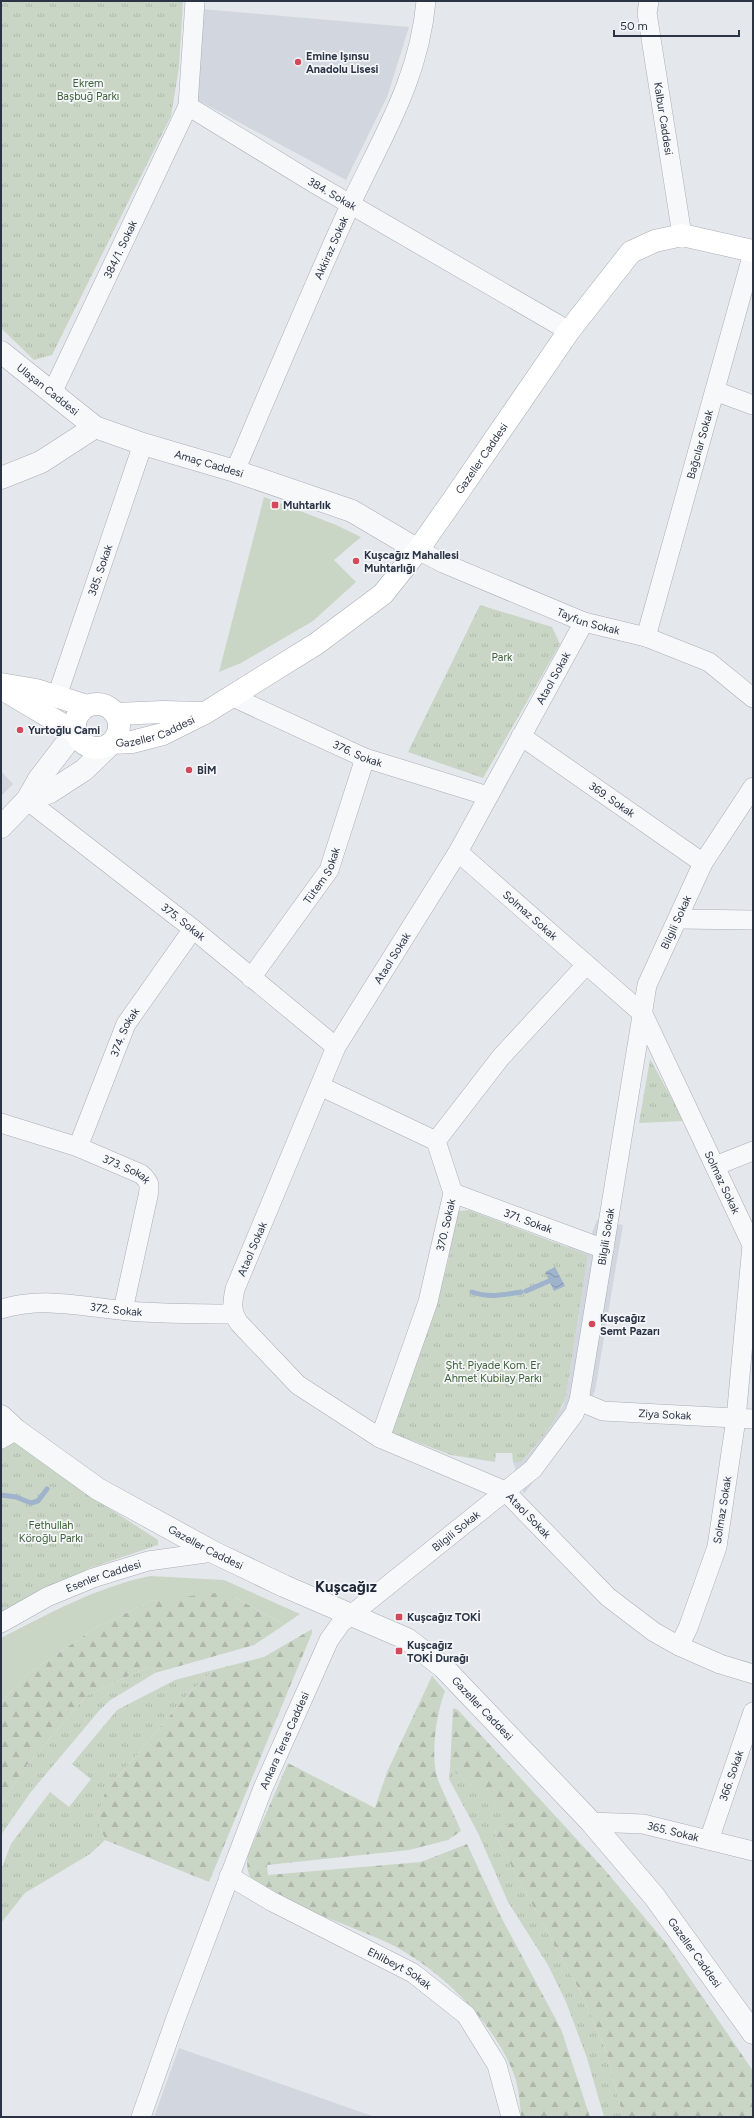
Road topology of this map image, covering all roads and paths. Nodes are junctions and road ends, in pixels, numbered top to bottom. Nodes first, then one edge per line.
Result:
1 (195, 1) edge
2 (426, 1) edge
3 (649, 1) edge
4 (188, 106) junction
5 (351, 204) junction
6 (682, 235) junction
7 (753, 252) edge
8 (569, 331) junction
9 (1, 352) edge
10 (715, 391) junction
11 (52, 393) junction
12 (753, 405) edge
13 (95, 427) junction
14 (142, 444) junction
15 (235, 471) junction
16 (1, 478) edge
17 (418, 550) junction
18 (584, 622) junction
19 (646, 637) junction
20 (1, 684) edge
21 (1, 689) edge
22 (57, 696) junction
23 (233, 697) junction
24 (753, 698) edge
25 (87, 706) junction
26 (205, 713) junction
27 (116, 714) junction
28 (75, 732) junction
29 (521, 736) junction
30 (112, 743) junction
31 (365, 758) junction
32 (753, 787) edge
33 (488, 796) junction
34 (26, 800) junction
35 (1, 827) edge
36 (458, 852) junction
37 (703, 863) junction
38 (678, 919) junction
39 (753, 920) edge
40 (193, 929) junction
41 (586, 966) junction
42 (251, 978) junction
43 (643, 1014) junction
44 (336, 1047) junction
45 (320, 1086) junction
46 (1, 1123) edge
47 (436, 1141) junction
48 (78, 1148) junction
49 (753, 1151) edge
50 (715, 1166) junction
51 (453, 1193) junction
52 (604, 1249) junction
53 (1, 1309) edge
54 (122, 1310) junction
55 (233, 1314) junction
56 (579, 1401) junction
57 (744, 1419) edge
58 (6, 1429) edge
59 (380, 1438) junction
60 (505, 1491) junction
61 (213, 1552) junction
62 (352, 1614) junction
63 (1, 1623) edge
64 (679, 1646) junction
65 (753, 1674) edge
66 (753, 1712) edge
67 (591, 1822) junction
68 (709, 1840) junction
69 (753, 1851) edge
70 (229, 1876) junction
71 (753, 2033) edge
72 (141, 2117) edge
73 (511, 2117) edge

1 - 4 street
2 - 5 street, Akkiraz Sokak
3 - 6 street, Kalbur Caddesi
4 - 5 street, 384. Sokak
4 - 11 street, 384/1. Sokak
5 - 8 street, 384. Sokak
5 - 15 street, Akkiraz Sokak
6 - 7 main road, Gazeller Caddesi
6 - 8 main road, Gazeller Caddesi
7 - 10 street, Bağcılar Sokak
8 - 17 main road, Gazeller Caddesi
9 - 11 street, Ulaşan Caddesi
10 - 12 street
10 - 19 street, Bağcılar Sokak
11 - 13 street, Ulaşan Caddesi
13 - 14 street, Amaç Caddesi
13 - 16 street
14 - 15 street, Amaç Caddesi
14 - 22 street, 385. Sokak
15 - 17 street, Amaç Caddesi
17 - 18 street, Tayfun Sokak
17 - 23 main road, Gazeller Caddesi
18 - 19 street, Tayfun Sokak
18 - 29 street, Ataol Sokak
19 - 24 street, Tayfun Sokak
20 - 22 main road
21 - 28 main road
22 - 25 main road
23 - 26 main road, Gazeller Caddesi
23 - 31 street, 376. Sokak
25 - 27 main road
25 - 28 main road
26 - 27 main road, Gazeller Caddesi
26 - 30 main road, Gazeller Caddesi
27 - 30 main road
28 - 30 main road
28 - 34 street, Gazeller Caddesi
29 - 33 street, Ataol Sokak
29 - 37 street, 369. Sokak
30 - 34 street, Gazeller Caddesi
31 - 33 street, 376. Sokak
31 - 42 street, Tütem Sokak
32 - 37 street, Bilgili Sokak
33 - 36 street, Ataol Sokak
34 - 35 street, Gazeller Caddesi
34 - 40 street, 375. Sokak
36 - 41 street, Solmaz Sokak
36 - 44 street, Ataol Sokak
37 - 38 street, Bilgili Sokak
38 - 39 street
38 - 43 street, Bilgili Sokak
40 - 42 street, 375. Sokak
40 - 48 street, 374. Sokak
41 - 43 street, Solmaz Sokak
41 - 47 street
42 - 44 street, 375. Sokak
43 - 50 street, Solmaz Sokak
43 - 52 street, Bilgili Sokak
44 - 45 street, Ataol Sokak
45 - 47 street
45 - 55 street, Ataol Sokak
46 - 48 street, 373. Sokak
47 - 51 street, 370. Sokak
48 - 54 street, 373. Sokak
49 - 50 street
50 - 57 street, Solmaz Sokak
51 - 52 street, 371. Sokak
51 - 59 street, 370. Sokak
52 - 56 street, Bilgili Sokak
53 - 54 street, 372. Sokak
54 - 55 street, 372. Sokak
55 - 59 street, Ataol Sokak
56 - 57 street, Ziya Sokak
56 - 60 street, Bilgili Sokak
57 - 64 street, Solmaz Sokak
58 - 61 street, Gazeller Caddesi
59 - 60 street, Ataol Sokak
60 - 62 street, Bilgili Sokak
60 - 64 street, Ataol Sokak
61 - 62 street, Gazeller Caddesi
61 - 63 street, Esenler Caddesi
62 - 67 street, Gazeller Caddesi
62 - 70 street, Ankara Teras Caddesi
64 - 65 street, Ataol Sokak
66 - 68 street, 366. Sokak
67 - 68 street, 365. Sokak
67 - 71 street, Gazeller Caddesi
68 - 69 street, 365. Sokak
70 - 72 street, Ankara Teras Caddesi
70 - 73 street, Ehlibeyt Sokak

